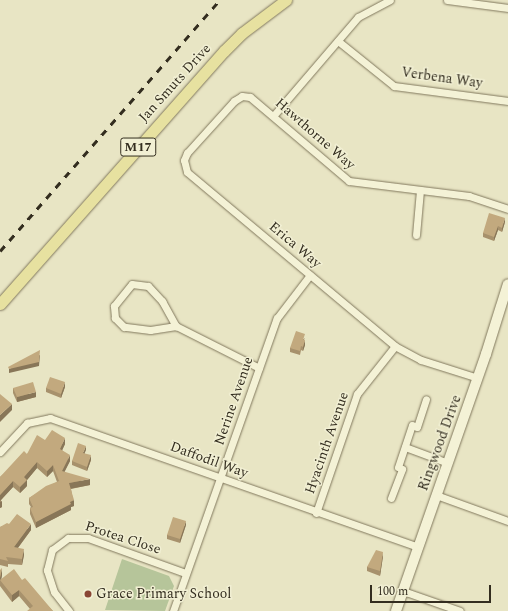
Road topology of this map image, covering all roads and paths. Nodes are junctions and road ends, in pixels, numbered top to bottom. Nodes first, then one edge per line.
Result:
1 (286, 0) edge
2 (390, 0) edge
3 (447, 0) edge
4 (508, 8) edge
5 (338, 41) junction
6 (242, 96) joint
7 (508, 101) edge
8 (274, 115) junction
9 (420, 190) junction
10 (508, 209) edge
11 (416, 235) dead end
12 (310, 275) junction
13 (508, 284) edge
14 (0, 304) edge
15 (176, 326) junction
16 (395, 346) junction
17 (259, 368) junction
18 (478, 378) junction
19 (426, 399) dead end
20 (405, 447) junction
21 (0, 452) edge
22 (448, 462) junction
23 (222, 478) junction
24 (436, 495) junction
25 (391, 498) dead end
26 (316, 513) junction
27 (508, 521) edge
28 (418, 547) junction
29 (185, 572) junction
30 (403, 591) junction
31 (69, 611) edge
32 (173, 611) edge
33 (396, 611) edge
34 (460, 611) edge

1 - 14 main road, Jan Smuts Drive / M17
2 - 5 street
3 - 4 street
5 - 7 street, Verbena Way
5 - 8 street
6 - 8 street, Hawthorne Way
6 - 12 street, Erica Way
8 - 9 street, Hawthorne Way
9 - 10 street, Hawthorne Way
9 - 11 street
12 - 16 street, Erica Way
12 - 17 street, Nerine Avenue
13 - 18 street, Ringwood Drive
15 - 15 street
15 - 17 street
16 - 18 street, Erica Way
16 - 26 street, Hyacinth Avenue
17 - 23 street, Nerine Avenue
18 - 22 street, Ringwood Drive
19 - 20 street
20 - 22 street
20 - 25 street
21 - 23 street, Daffodil Way
22 - 24 street, Ringwood Drive
23 - 26 street, Daffodil Way
23 - 29 street, Nerine Avenue
24 - 27 street
24 - 28 street, Ringwood Drive
26 - 28 street, Daffodil Way
28 - 30 street, Ringwood Drive
29 - 31 street, Protea Close
29 - 32 street, Nerine Avenue
30 - 33 street, Ringwood Drive
30 - 34 street

